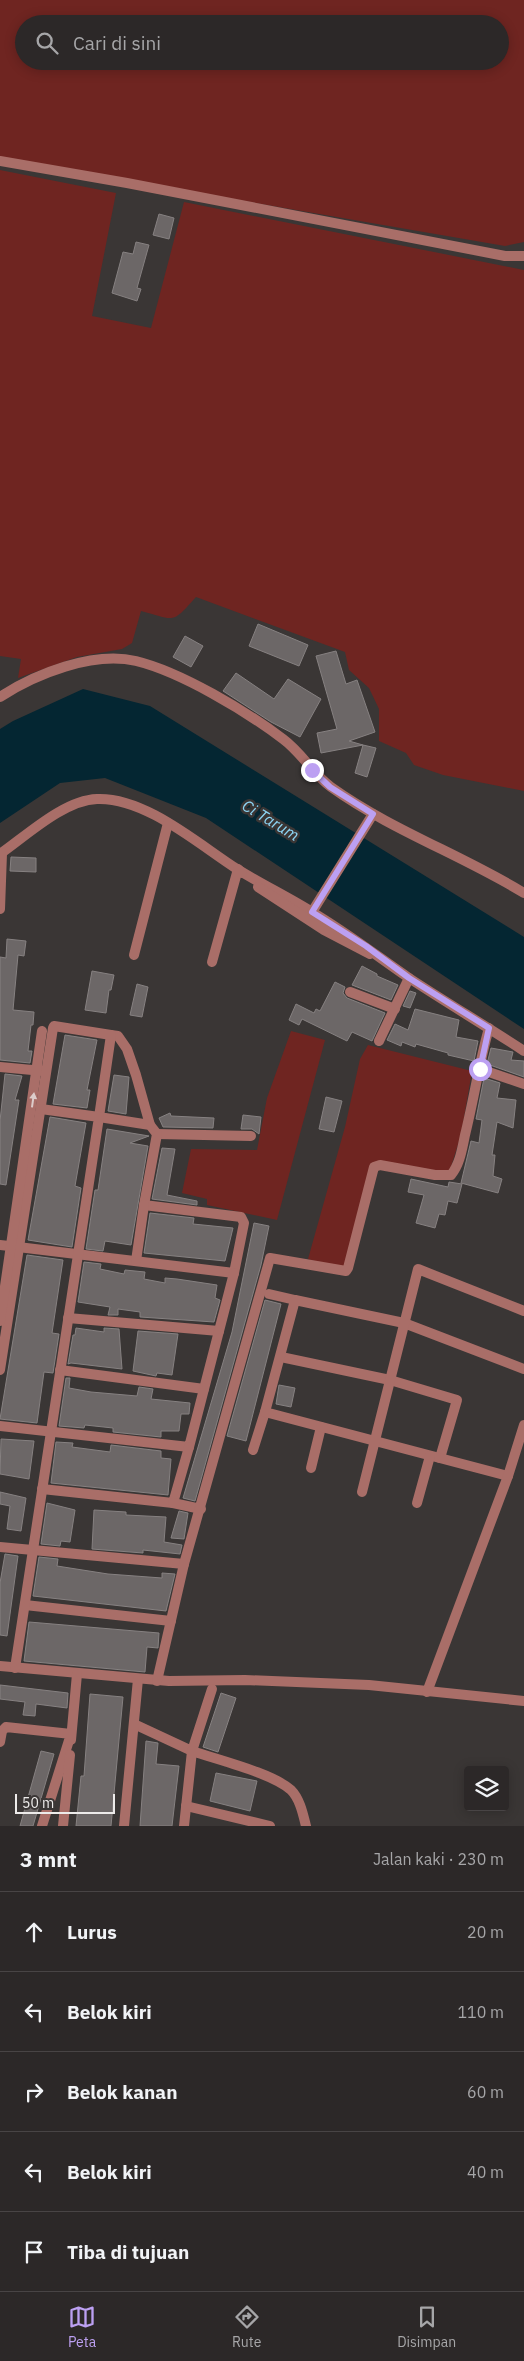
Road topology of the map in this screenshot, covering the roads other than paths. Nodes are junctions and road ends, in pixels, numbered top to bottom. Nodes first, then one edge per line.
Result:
1 (0, 162) edge
2 (524, 256) edge
3 (0, 698) edge
4 (371, 817) junction
5 (168, 824) junction
6 (1, 854) edge
7 (238, 869) junction
8 (524, 893) edge
9 (0, 909) edge
10 (314, 909) junction
11 (134, 955) dead end
12 (381, 958) junction
13 (212, 962) dead end
14 (409, 978) junction
15 (350, 992) dead end
16 (395, 1009) junction
17 (489, 1028) junction
18 (42, 1032) dead end
19 (111, 1035) junction
20 (379, 1040) dead end
21 (524, 1051) edge
22 (0, 1067) edge
23 (480, 1069) junction
24 (42, 1071) junction
25 (524, 1084) edge
26 (41, 1109) junction
27 (99, 1117) junction
28 (150, 1125) junction
29 (157, 1134) junction
30 (251, 1136) dead end
31 (27, 1169) junction
32 (144, 1205) junction
33 (0, 1245) edge
34 (15, 1247) junction
35 (79, 1254) junction
36 (136, 1261) junction
37 (234, 1273) junction
38 (269, 1294) dead end
39 (295, 1300) junction
40 (524, 1311) edge
41 (3, 1318) edge
42 (68, 1318) junction
43 (404, 1324) junction
44 (219, 1331) junction
45 (281, 1357) junction
46 (524, 1369) edge
47 (0, 1370) edge
48 (60, 1370) junction
49 (390, 1380) junction
50 (204, 1389) junction
51 (264, 1412) junction
52 (524, 1425) edge
53 (0, 1426) edge
54 (321, 1427) junction
55 (51, 1432) junction
56 (375, 1441) junction
57 (189, 1447) junction
58 (253, 1450) dead end
59 (435, 1457) junction
60 (311, 1468) dead end
61 (508, 1476) junction
62 (42, 1489) junction
63 (362, 1492) dead end
64 (172, 1502) junction
65 (416, 1503) dead end
66 (200, 1508) junction
67 (0, 1547) edge
68 (33, 1551) junction
69 (184, 1564) junction
70 (25, 1606) junction
71 (171, 1621) junction
72 (0, 1666) edge
73 (15, 1668) junction
74 (77, 1674) junction
75 (138, 1679) junction
76 (157, 1681) junction
77 (212, 1689) dead end
78 (427, 1692) junction
79 (524, 1702) edge
80 (134, 1724) junction
81 (72, 1734) junction
82 (0, 1742) edge
83 (192, 1751) junction
84 (186, 1806) junction
85 (42, 1826) edge
86 (63, 1826) edge
87 (124, 1826) edge
88 (184, 1826) edge
89 (270, 1826) edge
90 (306, 1826) edge

1 - 2 street
3 - 4 street
4 - 8 street
4 - 10 street
5 - 6 street
5 - 7 street
5 - 11 street
6 - 9 street
7 - 10 street
7 - 12 street
7 - 13 street
10 - 12 street
12 - 14 street
14 - 16 street
14 - 17 street
15 - 16 street
16 - 20 street
17 - 21 street
17 - 23 street
18 - 24 street
19 - 24 street
19 - 27 street
19 - 28 street
22 - 24 street
23 - 25 street
23 - 66 street
24 - 26 street
31 -> 24 street
26 - 27 street
26 - 31 street
27 - 28 street
27 - 35 street
28 - 29 street
29 - 30 street
29 - 32 street
31 - 34 street
32 - 36 street
32 - 37 street
33 - 34 street
34 - 35 street
34 - 41 street
35 - 36 street
35 - 42 street
36 - 37 street
37 - 44 street
38 - 39 street
39 - 43 street
39 - 45 street
40 - 43 street
41 - 47 street
42 - 44 street
42 - 48 street
43 - 46 street
43 - 49 street
44 - 50 street
45 - 49 street
45 - 51 street
48 - 50 street
48 - 55 street
49 - 56 street
49 - 59 street
50 - 57 street
51 - 54 street
51 - 58 street
52 - 61 street
53 - 55 street
54 - 56 street
54 - 60 street
55 - 57 street
55 - 62 street
56 - 59 street
56 - 63 street
57 - 64 street
59 - 61 street
59 - 65 street
61 - 78 street
62 - 64 street
62 - 68 street
64 - 66 street
66 - 69 street
67 - 68 street
68 - 69 street
68 - 70 street
69 - 71 street
70 - 71 street
70 - 73 street
71 - 76 street
72 - 73 street
73 - 74 street
74 - 75 street
74 - 81 street
75 - 76 street
75 - 80 street
76 - 78 street
77 - 83 street
78 - 79 street
80 - 83 street
80 - 87 street
81 - 82 street
81 - 85 street
81 - 86 street
83 - 84 street
83 - 90 street
84 - 88 street
84 - 89 street

